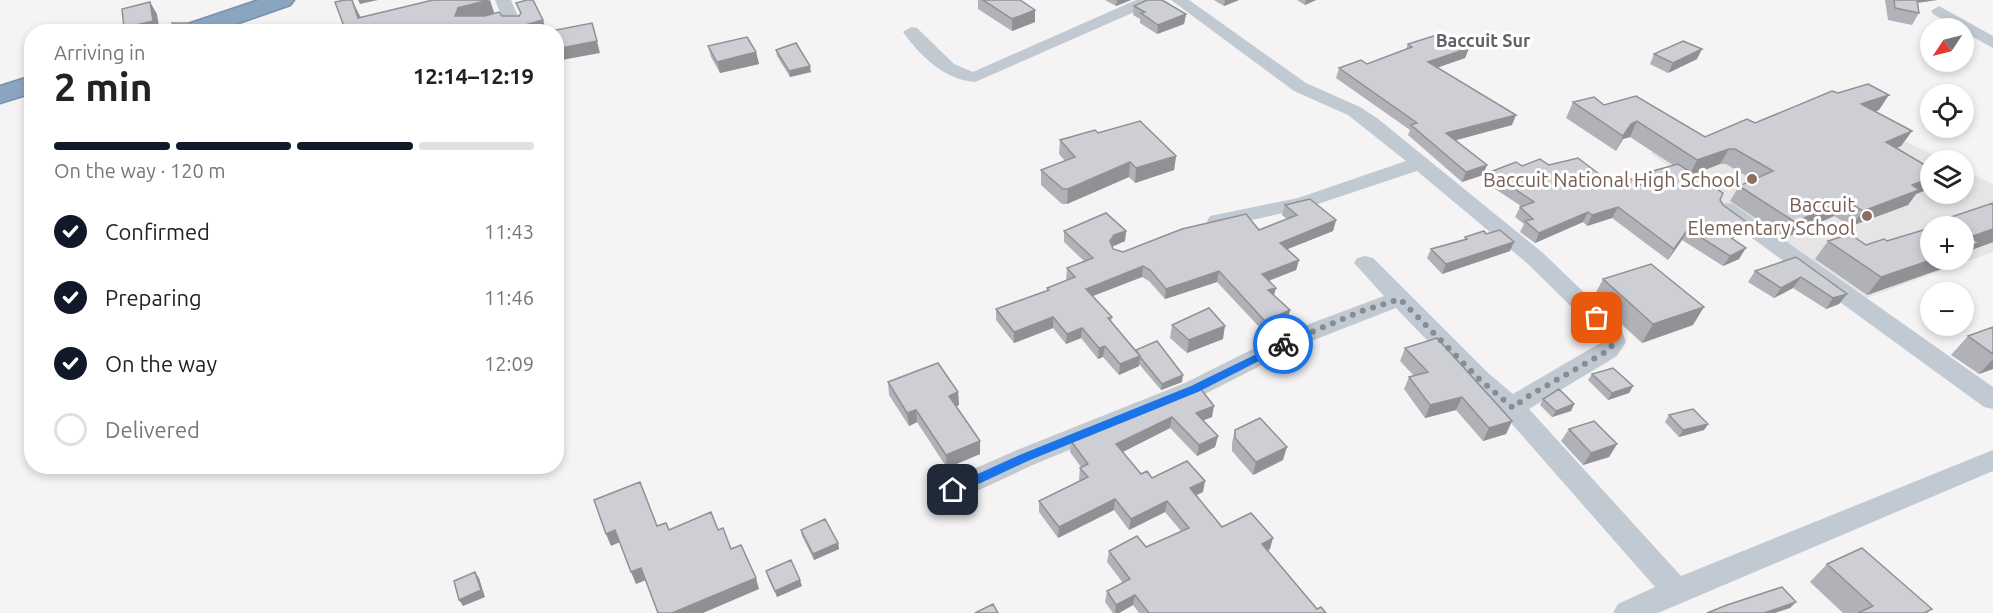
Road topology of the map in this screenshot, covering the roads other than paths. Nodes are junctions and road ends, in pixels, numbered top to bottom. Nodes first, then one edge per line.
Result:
1 (282, 0) edge
2 (502, 0) edge
3 (1149, 0) edge
4 (1179, 0) edge
5 (1939, 11) dead end
6 (212, 24) edge
7 (514, 24) edge
8 (911, 32) dead end
9 (1993, 43) edge
10 (24, 87) edge
11 (0, 95) edge
12 (1420, 163) junction
13 (1726, 209) edge
14 (1196, 226) edge
15 (1365, 263) dead end
16 (1400, 299) junction
17 (1993, 400) edge
18 (1513, 408) junction
19 (1993, 460) edge
20 (953, 490) dead end
21 (1676, 591) junction
22 (1628, 613) edge

1 - 6 highway
2 - 7 street
3 - 8 street
4 - 12 street
5 - 9 street
10 - 11 highway
12 - 14 street
12 - 18 street
13 - 17 street
15 - 16 street
16 - 18 street
16 - 20 street
18 - 21 street
19 - 21 street
21 - 22 street

